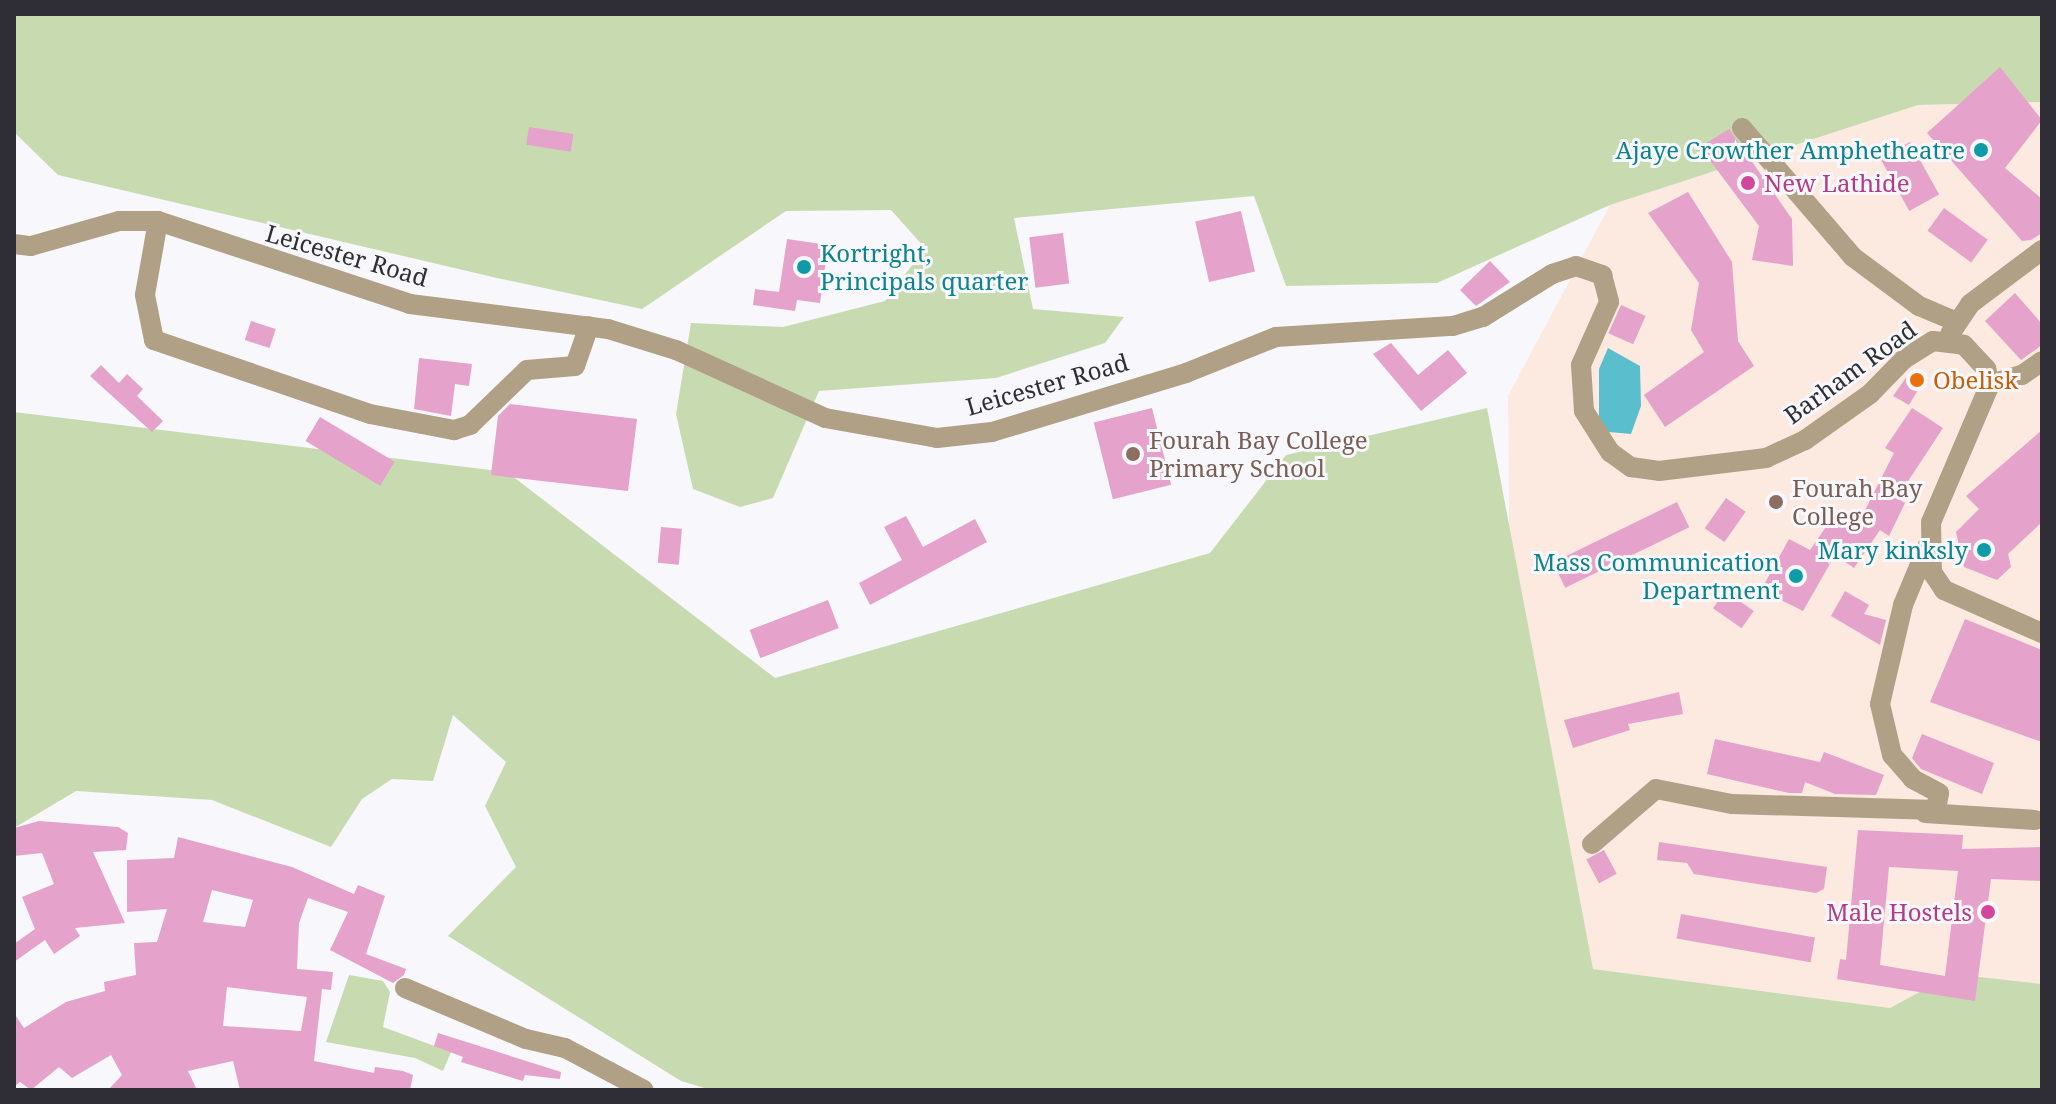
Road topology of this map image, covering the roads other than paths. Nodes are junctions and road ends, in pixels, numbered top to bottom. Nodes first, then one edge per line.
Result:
1 (1742, 128) dead end
2 (158, 221) junction
3 (14, 244) edge
4 (2042, 250) edge
5 (589, 326) junction
6 (1953, 330) junction
7 (2042, 361) edge
8 (1990, 384) junction
9 (1631, 467) joint
10 (1928, 545) junction
11 (2042, 633) edge
12 (1925, 813) junction
13 (2035, 820) dead end
14 (1592, 844) dead end
15 (405, 988) dead end
16 (644, 1090) edge

1 - 6 street
2 - 3 street, Leicester Road
2 - 5 street, Leicester Road
2 - 5 street
4 - 6 street
5 - 9 street, Leicester Road
6 - 8 street, Barham Road
6 - 9 street, Barham Road
7 - 8 street
8 - 10 street
10 - 11 street
10 - 12 street
12 - 13 street
12 - 14 street
15 - 16 street

